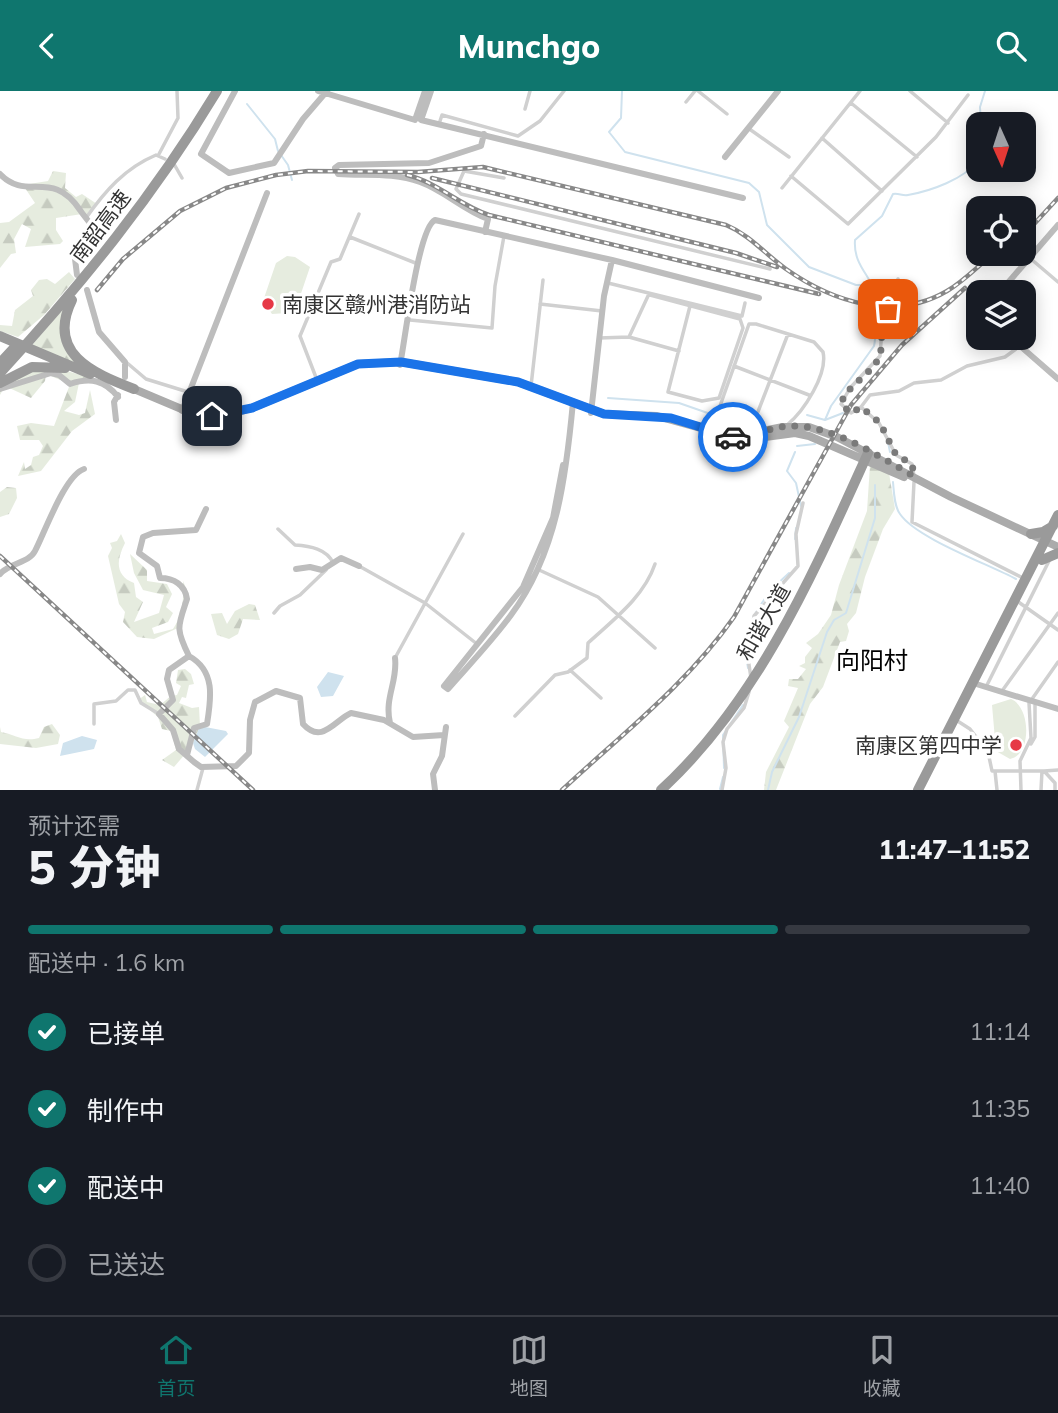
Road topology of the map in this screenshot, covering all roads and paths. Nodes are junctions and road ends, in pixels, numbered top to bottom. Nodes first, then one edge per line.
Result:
1 (177, 91) edge
2 (215, 91) edge
3 (235, 91) edge
4 (425, 91) edge
5 (431, 91) edge
6 (530, 91) edge
7 (564, 91) edge
8 (697, 91) edge
9 (778, 91) edge
10 (860, 91) edge
11 (910, 91) edge
12 (324, 92) edge
13 (968, 95) dead end
14 (686, 102) dead end
15 (851, 102) junction
16 (524, 109) dead end
17 (727, 114) dead end
18 (948, 123) junction
19 (439, 124) junction
20 (748, 128) junction
21 (484, 134) junction
22 (822, 138) junction
23 (159, 155) junction
24 (789, 156) dead end
25 (725, 157) dead end
26 (917, 157) junction
27 (165, 159) dead end
28 (174, 164) dead end
29 (0, 174) edge
30 (791, 176) junction
31 (182, 178) dead end
32 (504, 178) dead end
33 (6, 180) junction
34 (0, 187) edge
35 (782, 188) dead end
36 (882, 191) junction
37 (267, 193) dead end
38 (743, 198) dead end
39 (359, 214) dead end
40 (86, 218) junction
41 (1058, 225) edge
42 (127, 226) junction
43 (485, 232) junction
44 (504, 236) junction
45 (350, 237) junction
46 (1036, 250) edge
47 (612, 260) junction
48 (418, 264) junction
49 (1036, 264) edge
50 (1022, 266) edge
51 (770, 269) dead end
52 (77, 275) dead end
53 (898, 279) dead end
54 (543, 280) dead end
55 (1010, 280) edge
56 (607, 282) junction
57 (1058, 282) edge
58 (87, 290) dead end
59 (759, 297) dead end
60 (745, 303) dead end
61 (540, 304) junction
62 (690, 306) junction
63 (602, 311) junction
64 (410, 320) junction
65 (788, 334) junction
66 (0, 335) edge
67 (629, 337) junction
68 (599, 338) junction
69 (27, 340) junction
70 (19, 348) junction
71 (1015, 350) edge
72 (1025, 350) edge
73 (678, 351) junction
74 (122, 358) junction
75 (401, 363) junction
76 (0, 365) edge
77 (734, 366) junction
78 (0, 373) edge
79 (89, 373) junction
80 (104, 376) junction
81 (125, 377) dead end
82 (1058, 379) edge
83 (770, 380) junction
84 (317, 381) junction
85 (0, 383) edge
86 (531, 387) junction
87 (0, 389) edge
88 (134, 391) junction
89 (188, 392) junction
90 (809, 395) junction
91 (571, 402) junction
92 (720, 406) dead end
93 (861, 407) junction
94 (801, 409) junction
95 (592, 411) junction
96 (182, 412) junction
97 (116, 420) dead end
98 (754, 422) dead end
99 (785, 426) junction
100 (808, 430) junction
101 (869, 457) junction
102 (84, 469) dead end
103 (914, 479) junction
104 (803, 503) dead end
105 (206, 509) dead end
106 (278, 529) dead end
107 (463, 534) dead end
108 (1030, 536) junction
109 (1052, 542) edge
110 (333, 563) junction
111 (655, 564) dead end
112 (359, 566) joint
113 (327, 568) junction
114 (296, 569) dead end
115 (537, 569) junction
116 (0, 574) edge
117 (1027, 580) junction
118 (425, 603) junction
119 (1021, 603) junction
120 (274, 613) dead end
121 (620, 613) junction
122 (1058, 613) edge
123 (1049, 624) junction
124 (1058, 630) edge
125 (480, 646) junction
126 (655, 647) dead end
127 (190, 656) junction
128 (395, 658) joint
129 (1058, 661) edge
130 (570, 670) junction
131 (752, 679) junction
132 (978, 685) junction
133 (1001, 692) junction
134 (601, 698) dead end
135 (1032, 703) junction
136 (1058, 709) edge
137 (159, 714) junction
138 (515, 716) dead end
139 (956, 720) junction
140 (390, 723) junction
141 (93, 724) dead end
142 (446, 727) dead end
143 (444, 736) junction
144 (187, 755) junction
145 (204, 767) junction
146 (1056, 770) edge
147 (995, 771) junction
148 (1020, 771) junction
149 (1043, 771) junction
150 (1055, 783) junction
151 (197, 790) edge
152 (435, 790) edge
153 (661, 790) edge
154 (670, 790) edge
155 (722, 790) edge
156 (920, 790) edge
157 (997, 790) edge
158 (1021, 790) edge
159 (1041, 790) edge
160 (1055, 790) edge

1 - 23 street
2 - 42 highway, 南韶高速
2 - 69 highway, 南韶高速
3 - 12 street
4 - 12 street
5 - 19 street
6 - 16 street
7 - 19 street
8 - 14 street
8 - 17 street
9 - 20 street
10 - 15 street
11 - 18 street
13 - 18 street
15 - 22 street
15 - 26 street
18 - 26 street
19 - 21 street
20 - 24 street
20 - 25 street
21 - 38 street
21 - 43 street
22 - 30 street
22 - 36 street
23 - 27 street
23 - 40 street
26 - 36 street
28 - 31 street
29 - 33 street
30 - 35 street
30 - 36 street
32 - 51 street
33 - 34 street
33 - 40 street
37 - 89 street
39 - 45 street
40 - 52 street
41 - 46 street
42 - 69 highway, 南韶高速
42 - 80 highway
43 - 44 street
43 - 48 street
44 - 47 street
44 - 64 street
45 - 48 street
45 - 84 street
47 - 56 street
47 - 59 street
48 - 64 street
49 - 57 street
50 - 55 street
53 - 93 street
54 - 61 street
56 - 60 street
56 - 63 street
58 - 74 street
61 - 63 street
61 - 86 street
62 - 67 street
62 - 73 street
62 - 73 street
63 - 68 street
64 - 75 street
65 - 77 street
65 - 83 street
65 - 90 street
66 - 79 highway
66 - 80 highway
67 - 68 street
67 - 73 street
68 - 95 street
69 - 70 highway
70 - 76 highway
70 - 78 highway
71 - 93 street
72 - 82 street
74 - 81 street
74 - 89 street
75 - 84 main road
75 - 86 main road
77 - 83 street
77 - 92 street
79 - 85 highway
79 - 88 highway
80 - 88 highway
83 - 90 street
83 - 98 street
84 - 96 main road
86 - 91 main road
87 - 97 street
88 - 96 main road
89 - 96 street
90 - 94 street
91 - 95 main road
91 - 115 street
91 - 125 street
93 - 103 street
94 - 99 street
94 - 100 street
95 - 99 main road
95 - 100 main road
99 - 100 main road
100 - 101 main road
101 - 103 main road
101 - 131 highway, 和谐大道
101 - 154 highway, 和谐大道
102 - 116 street
103 - 108 main road
103 - 117 street
104 - 131 street
105 - 127 street
106 - 110 street
107 - 118 street
108 - 109 main road
108 - 109 highway
108 - 109 highway
109 - 117 highway
109 - 119 highway
110 - 112 street
110 - 113 street
111 - 121 street
112 - 118 street
113 - 114 street
113 - 120 street
115 - 121 street
115 - 125 street
117 - 119 highway
118 - 125 street
118 - 128 street
119 - 123 street
119 - 132 highway
121 - 126 street
121 - 130 street
122 - 123 street
123 - 124 street
123 - 133 street
127 - 137 street
127 - 144 street
128 - 140 street
129 - 135 street
130 - 134 street
130 - 138 street
131 - 153 highway, 和谐大道
131 - 155 street
132 - 133 street
132 - 139 highway
133 - 135 street
135 - 136 street
135 - 148 street
137 - 141 street
137 - 144 street
139 - 147 street
139 - 156 highway
140 - 143 street
140 - 145 street
142 - 143 street
143 - 152 street
144 - 145 street
145 - 151 street
146 - 149 street
146 - 150 street
147 - 148 street
147 - 157 street
148 - 149 street
148 - 158 street
149 - 150 street
149 - 159 street
150 - 160 street

